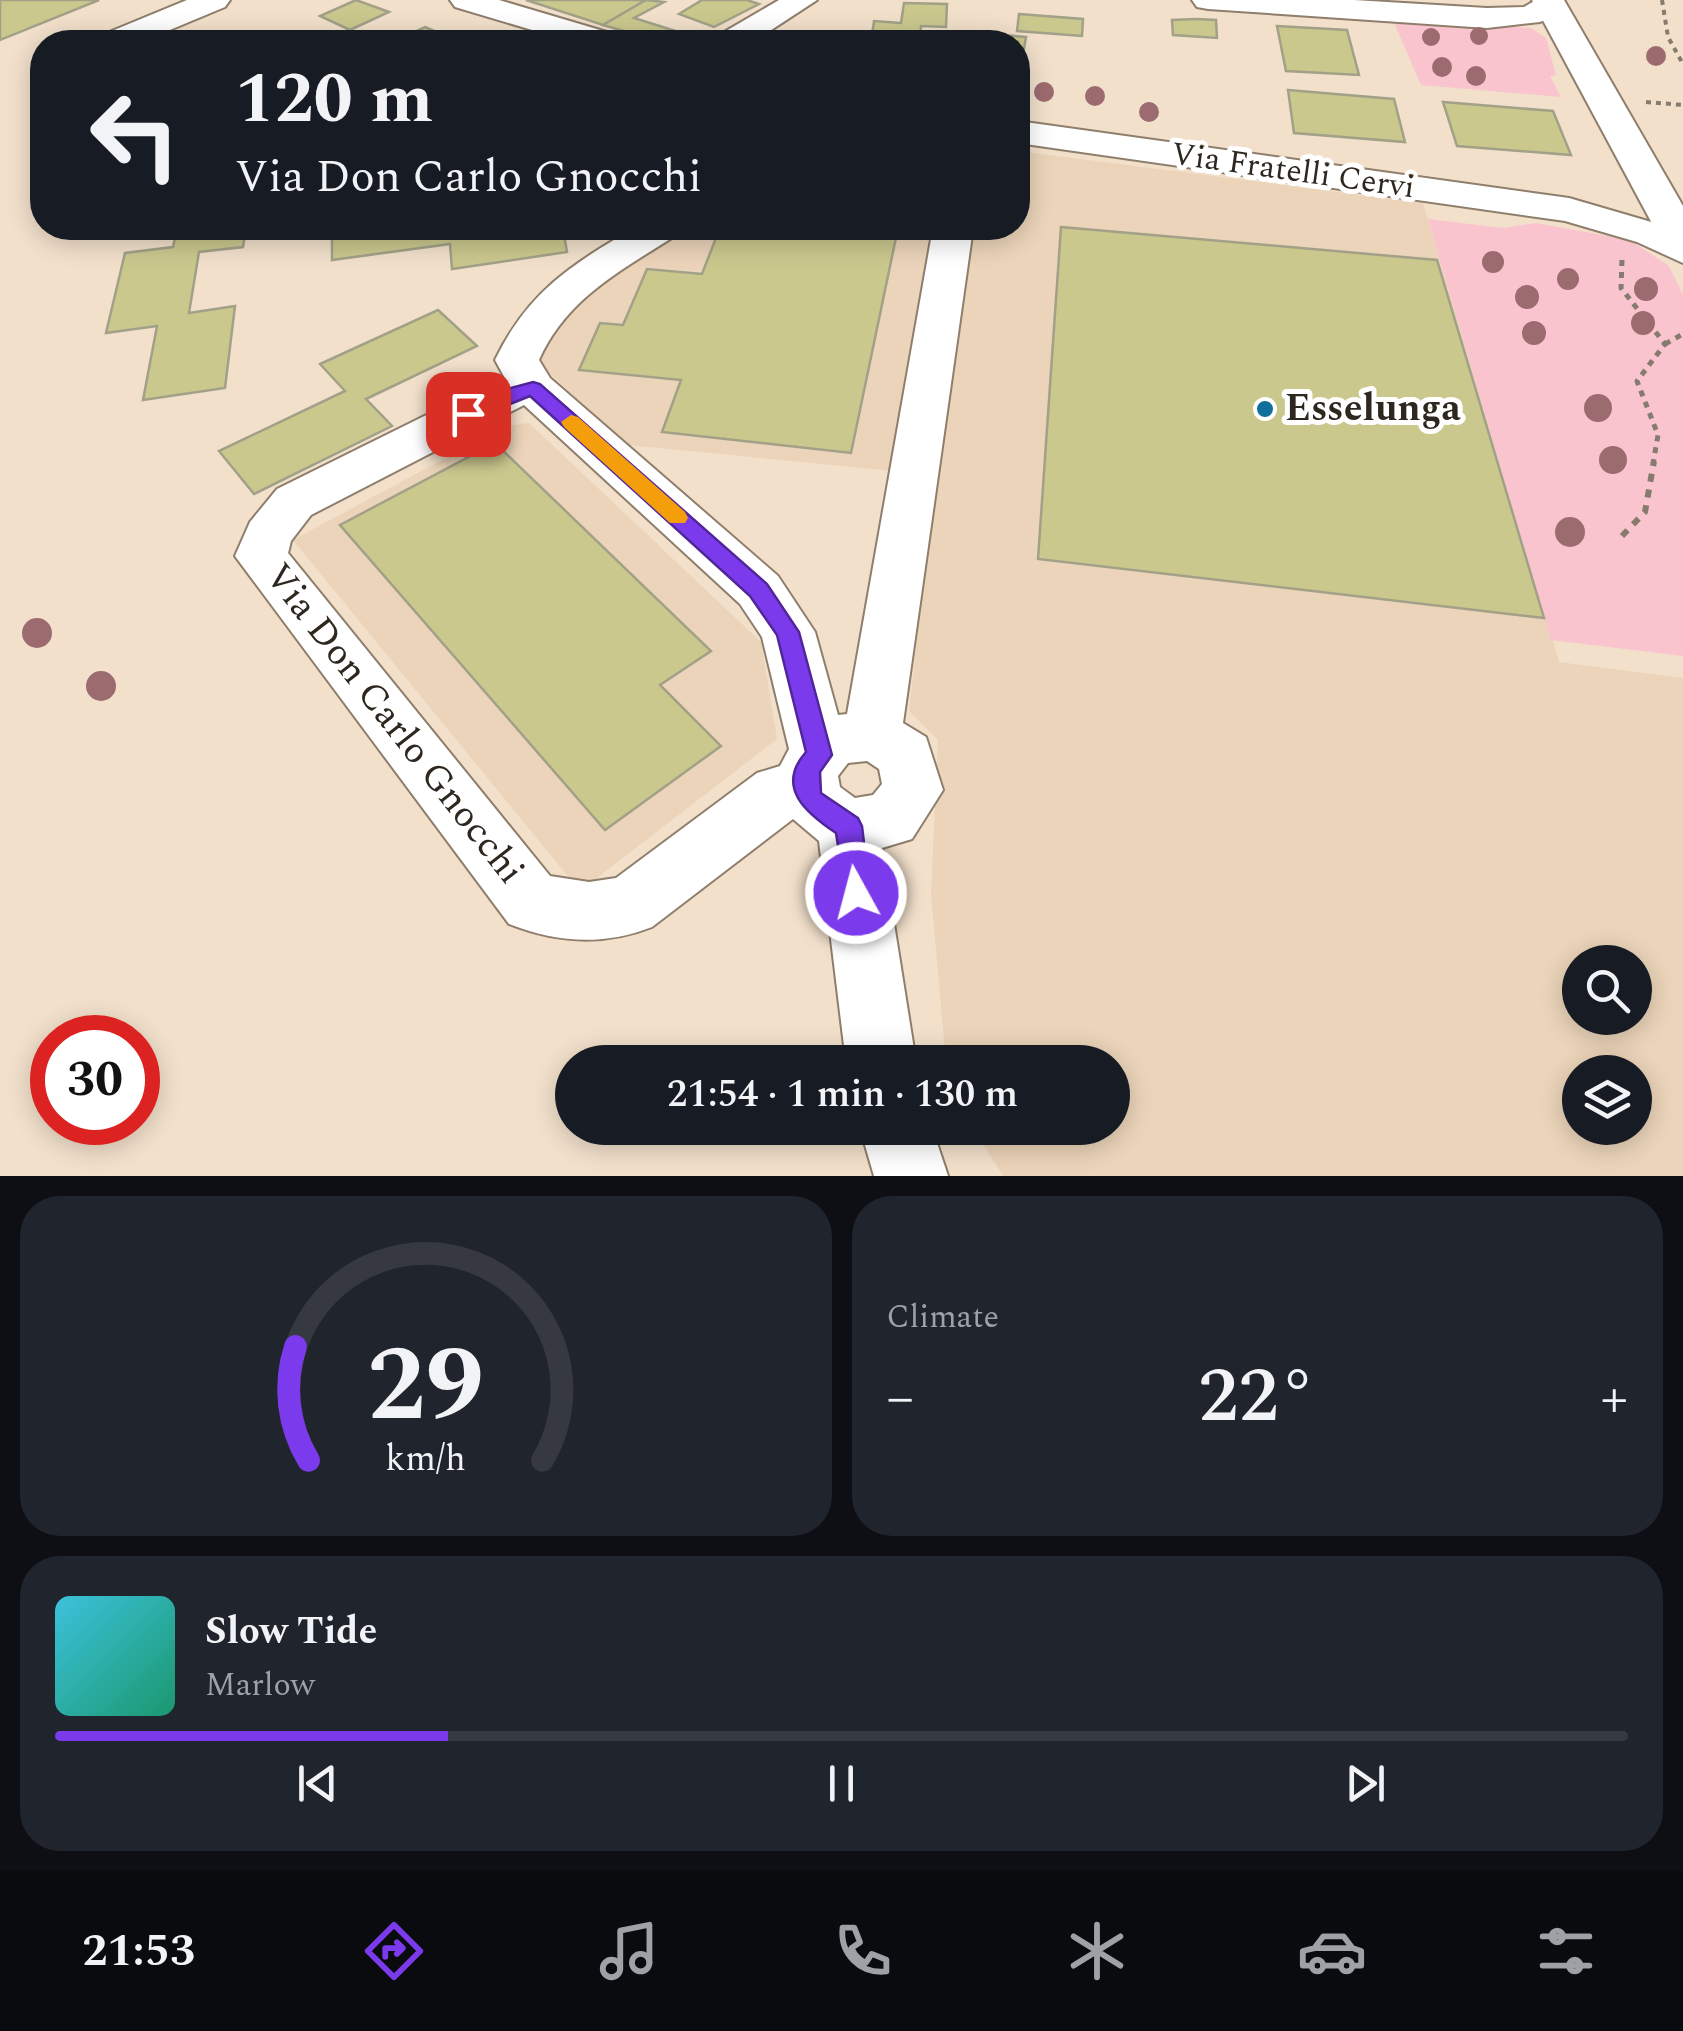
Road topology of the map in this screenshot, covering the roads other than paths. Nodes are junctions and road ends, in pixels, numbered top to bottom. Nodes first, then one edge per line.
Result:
1 (214, 0) edge
2 (466, 0) edge
3 (801, 0) edge
4 (1208, 0) edge
5 (1561, 2) edge
6 (143, 30) edge
7 (565, 30) edge
8 (750, 30) edge
9 (1030, 134) edge
10 (1670, 182) edge
11 (1569, 210) junction
12 (643, 240) edge
13 (950, 240) edge
14 (1683, 242) edge
15 (1683, 251) edge
16 (533, 388) junction
17 (837, 777) junction
18 (878, 1045) edge
19 (901, 1145) edge
20 (911, 1176) edge

1 - 6 street
2 - 7 street
3 - 8 street
4 - 5 street
5 - 10 main road
9 - 11 street, Via Fratelli Cervi
10 - 11 street, Via Fratelli Cervi
10 - 14 main road
11 - 15 street, Via Fratelli Cervi
12 - 16 street
13 - 17 street
16 - 17 street
16 - 17 street, Via Don Carlo Gnocchi
17 - 18 street
19 - 20 street

